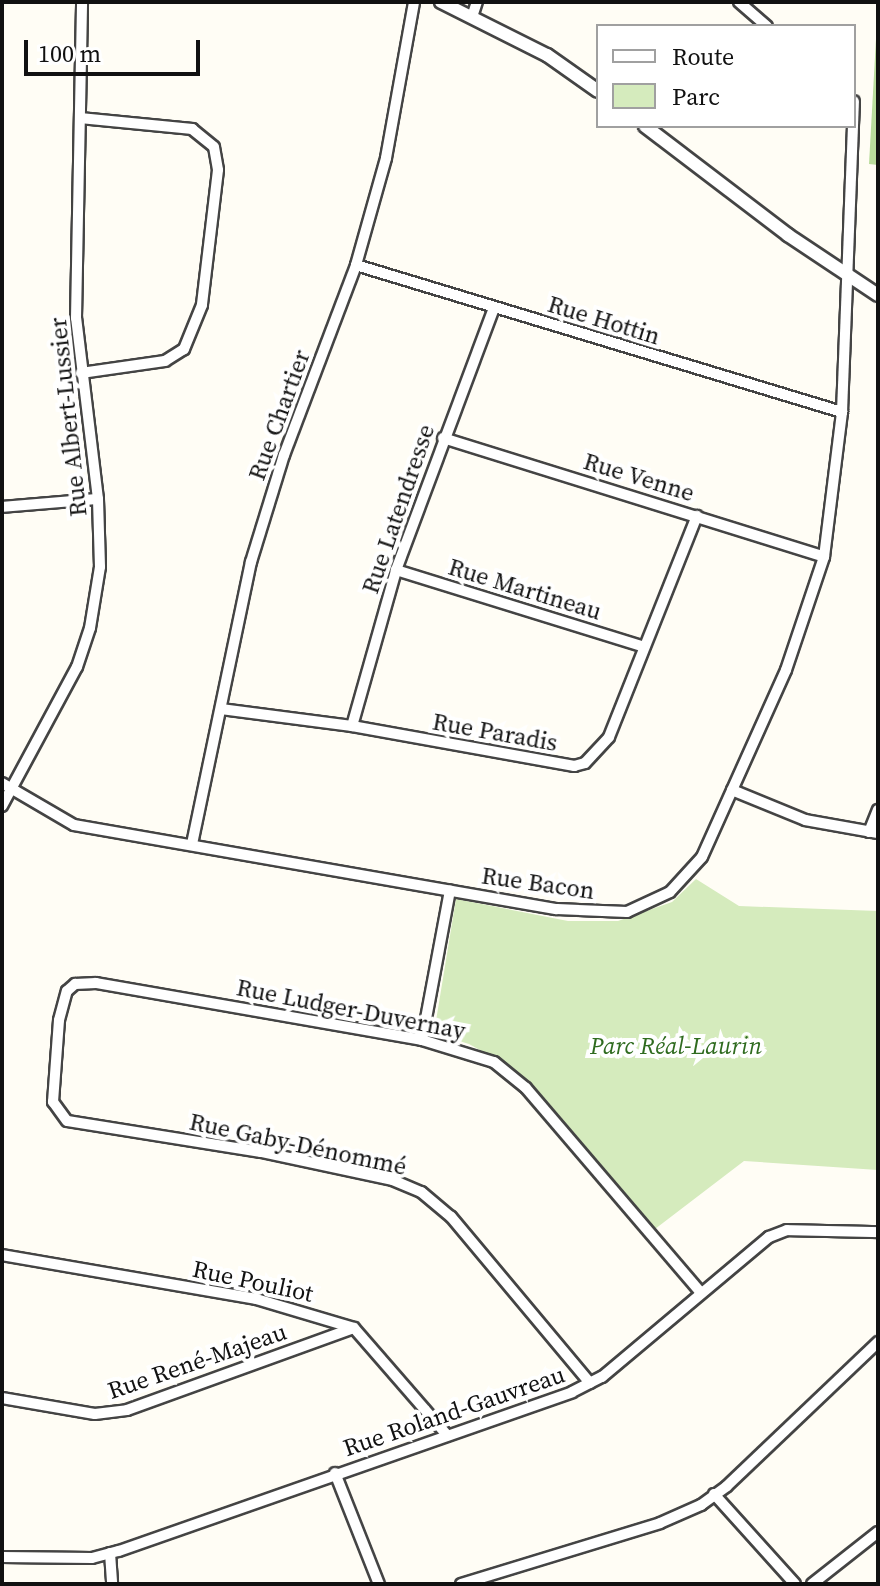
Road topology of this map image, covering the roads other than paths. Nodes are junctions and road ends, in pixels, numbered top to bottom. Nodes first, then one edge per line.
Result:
1 (82, 2) edge
2 (414, 2) edge
3 (441, 2) edge
4 (477, 2) edge
5 (739, 2) edge
6 (472, 17) junction
7 (765, 24) edge
8 (596, 90) edge
9 (80, 118) junction
10 (648, 128) edge
11 (853, 128) edge
12 (356, 265) junction
13 (847, 278) junction
14 (878, 295) edge
15 (494, 308) junction
16 (81, 373) junction
17 (842, 412) junction
18 (443, 438) junction
19 (98, 499) junction
20 (2, 507) edge
21 (697, 516) junction
22 (824, 557) junction
23 (396, 570) junction
24 (642, 646) junction
25 (221, 709) junction
26 (352, 726) junction
27 (7, 786) edge
28 (732, 790) junction
29 (2, 806) edge
30 (878, 810) edge
31 (874, 833) edge
32 (192, 844) junction
33 (450, 891) junction
34 (83, 982) joint
35 (422, 1040) junction
36 (878, 1232) edge
37 (2, 1255) edge
38 (700, 1292) junction
39 (354, 1328) junction
40 (878, 1342) edge
41 (590, 1383) junction
42 (2, 1398) edge
43 (447, 1435) junction
44 (335, 1473) junction
45 (714, 1494) junction
46 (878, 1532) edge
47 (110, 1553) junction
48 (2, 1557) edge
49 (112, 1584) edge
50 (379, 1584) edge
51 (461, 1584) edge
52 (795, 1584) edge
53 (812, 1584) edge

1 - 9 street, Rue Albert-Lussier
2 - 12 street, Rue Chartier
3 - 6 street
4 - 6 street
5 - 7 street
6 - 8 street
9 - 16 street, Rue Albert-Lussier
9 - 16 street
10 - 13 street
11 - 13 street, Rue Bacon
12 - 15 street, Rue Hottin
12 - 25 street, Rue Chartier
13 - 14 street
13 - 17 street, Rue Bacon
15 - 17 street, Rue Hottin
15 - 18 street, Rue Latendresse
16 - 19 street, Rue Albert-Lussier
17 - 22 street, Rue Bacon
18 - 21 street, Rue Venne
18 - 23 street, Rue Latendresse
19 - 20 street
19 - 27 street, Rue Albert-Lussier
21 - 22 street, Rue Venne
21 - 24 street, Rue Paradis
22 - 28 street, Rue Bacon
23 - 24 street, Rue Martineau
23 - 26 street, Rue Latendresse
24 - 26 street, Rue Paradis
25 - 26 street, Rue Paradis
25 - 32 street, Rue Chartier
27 - 29 street, Rue Albert-Lussier
27 - 32 street, Rue Bacon
28 - 31 street
28 - 33 street, Rue Bacon
30 - 31 street
32 - 33 street, Rue Bacon
33 - 35 street
34 - 35 street, Rue Ludger-Duvernay
34 - 41 street, Rue Gaby-Dénommé
35 - 38 street, Rue Ludger-Duvernay
36 - 38 street, Rue Roland-Gauvreau
37 - 39 street, Rue Pouliot
38 - 41 street, Rue Roland-Gauvreau
39 - 42 street, Rue René-Majeau
39 - 43 street
40 - 45 street
41 - 43 street, Rue Roland-Gauvreau
43 - 44 street, Rue Roland-Gauvreau
44 - 47 street, Rue Roland-Gauvreau
44 - 50 street
45 - 51 street
45 - 52 street
46 - 53 street
47 - 48 street, Rue Roland-Gauvreau
47 - 49 street

